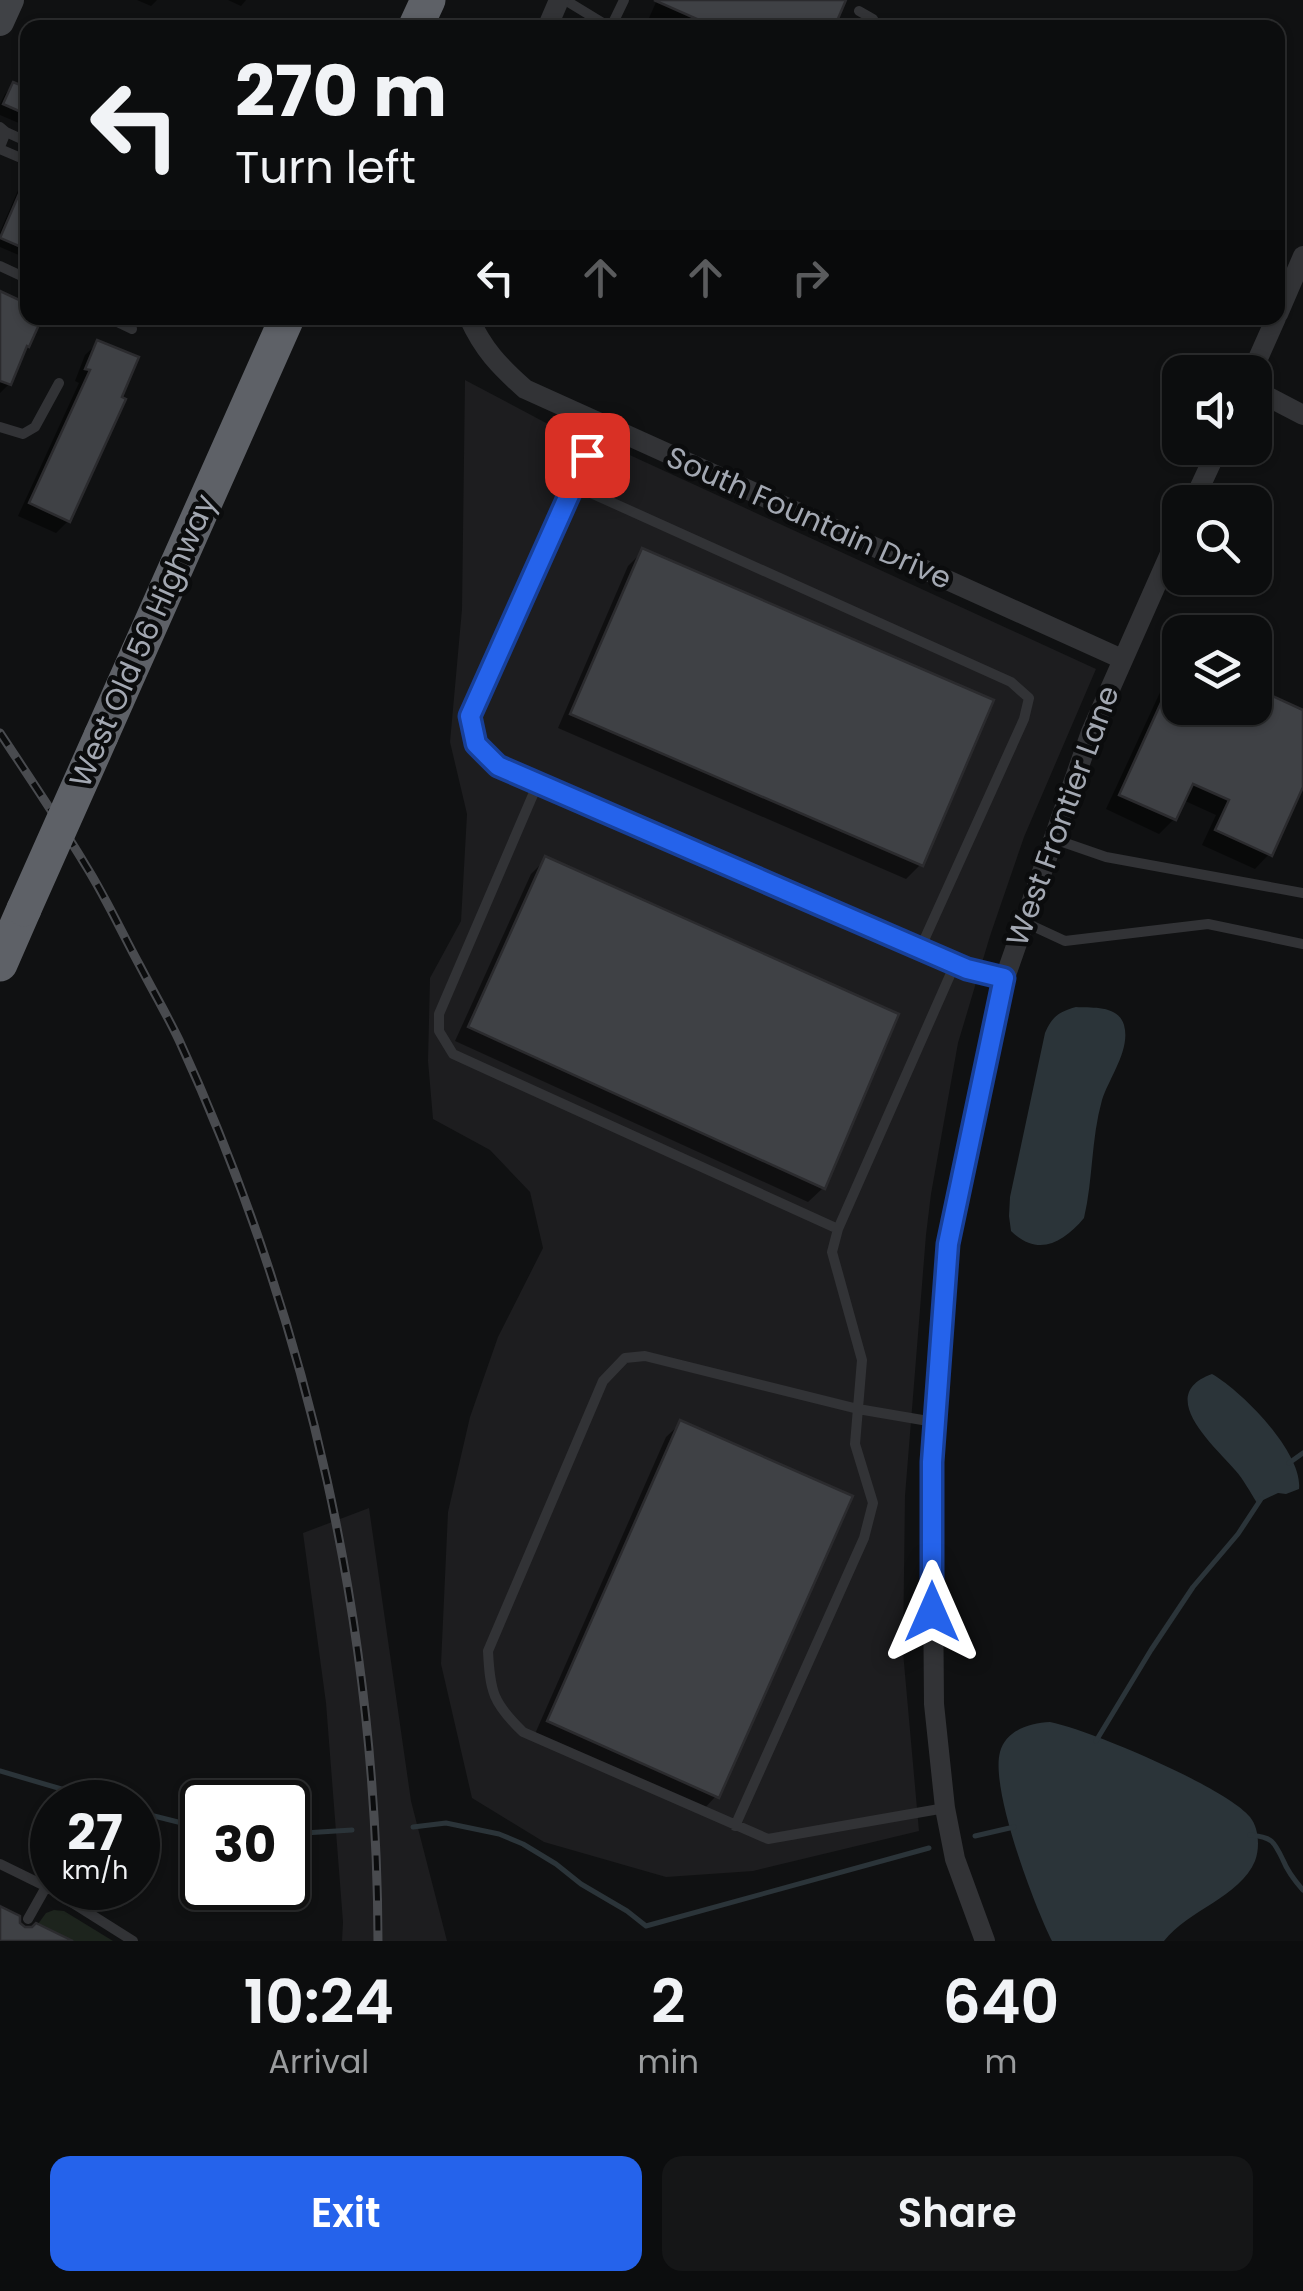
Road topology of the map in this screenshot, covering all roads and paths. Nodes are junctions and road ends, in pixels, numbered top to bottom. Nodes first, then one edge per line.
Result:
1 (10, 0) edge
2 (562, 0) edge
3 (859, 11) dead end
4 (598, 20) edge
5 (874, 20) edge
6 (0, 22) edge
7 (3, 130) edge
8 (0, 148) edge
9 (1303, 256) edge
10 (1285, 298) edge
11 (124, 325) edge
12 (284, 325) edge
13 (472, 325) edge
14 (1273, 325) edge
15 (132, 329) dead end
16 (1260, 355) edge
17 (58, 384) dead end
18 (1272, 399) edge
19 (1303, 416) edge
20 (601, 424) junction
21 (0, 426) edge
22 (573, 485) junction
23 (1162, 571) edge
24 (1122, 659) junction
25 (538, 783) junction
26 (1053, 838) junction
27 (1303, 892) edge
28 (1024, 922) junction
29 (1303, 944) edge
30 (920, 948) junction
31 (0, 964) edge
32 (955, 964) junction
33 (1004, 978) junction
34 (838, 1229) junction
35 (858, 1409) junction
36 (935, 1422) junction
37 (945, 1808) junction
38 (735, 1826) junction
39 (0, 1864) edge
40 (30, 1879) edge
41 (33, 1910) edge
42 (83, 1910) edge
43 (28, 1920) dead end
44 (133, 1941) edge
45 (985, 1941) edge

1 - 6 street
2 - 4 lane
3 - 5 lane
7 - 8 lane
9 - 10 street
11 - 15 lane
12 - 31 highway, West Old 56 Highway, bridge
13 - 20 street, South Fountain Drive
14 - 16 street
17 - 21 lane
18 - 19 street
20 - 22 lane
20 - 24 street, South Fountain Drive
22 - 25 lane
22 - 30 lane
23 - 24 street, West Frontier Lane
24 - 26 street, West Frontier Lane
25 - 30 lane
25 - 34 lane
26 - 27 lane
26 - 28 street, West Frontier Lane
28 - 29 lane
28 - 33 street, West Frontier Lane
30 - 32 lane
32 - 33 lane
32 - 34 lane
33 - 36 street, West Frontier Lane
34 - 35 lane
35 - 36 lane
35 - 38 lane
35 - 38 lane
36 - 37 street, West Frontier Lane
37 - 38 lane
37 - 45 street, West Frontier Lane
39 - 40 lane
41 - 43 lane
42 - 44 lane

